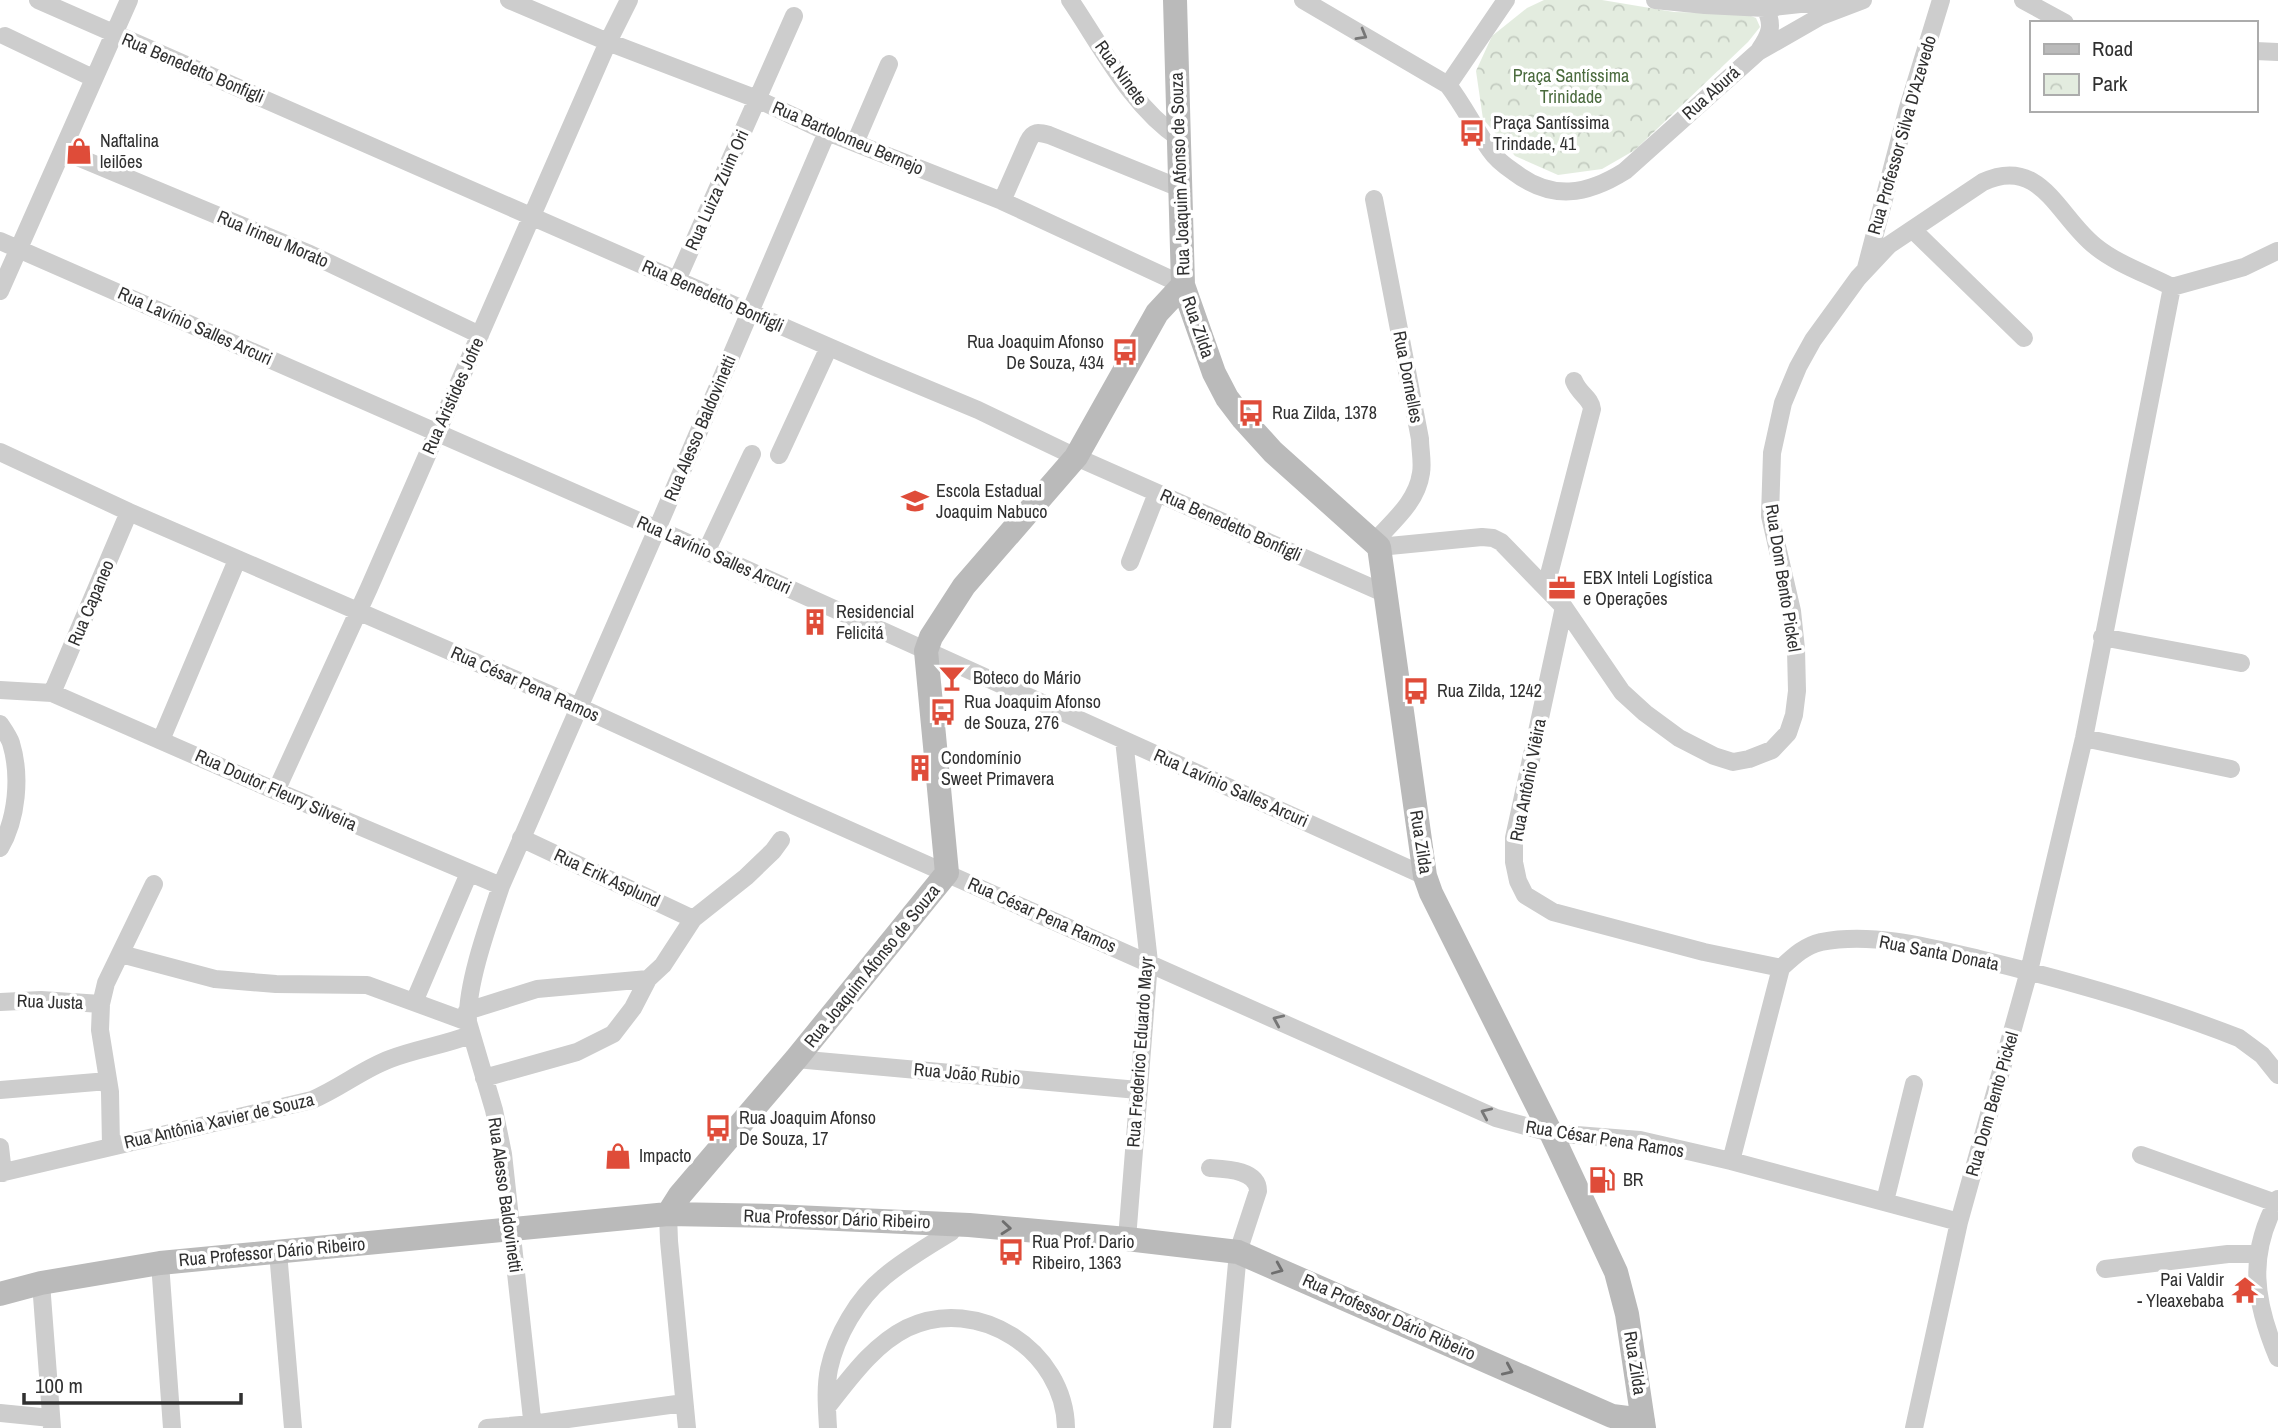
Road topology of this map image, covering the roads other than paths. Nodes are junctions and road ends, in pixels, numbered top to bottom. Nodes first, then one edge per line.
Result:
1 (38, 0) edge
2 (129, 0) edge
3 (509, 0) edge
4 (629, 0) edge
5 (1070, 0) edge
6 (1175, 0) edge
7 (1303, 0) edge
8 (1506, 0) edge
9 (1655, 0) edge
10 (1837, 0) edge
11 (1863, 0) edge
12 (1941, 0) edge
13 (2023, 0) edge
14 (1706, 3) edge
15 (1765, 8) junction
16 (794, 16) dead end
17 (2061, 21) edge
18 (113, 34) junction
19 (5, 36) dead end
20 (608, 42) junction
21 (2257, 51) edge
22 (1758, 52) junction
23 (2278, 52) edge
24 (889, 64) dead end
25 (93, 78) junction
26 (1448, 85) junction
27 (757, 99) junction
28 (827, 132) junction
29 (1179, 138) junction
30 (855, 143) junction
31 (63, 150) junction
32 (1182, 189) junction
33 (1374, 199) dead end
34 (1002, 201) junction
35 (532, 216) junction
36 (1913, 230) junction
37 (0, 241) edge
38 (19, 249) junction
39 (2277, 251) edge
40 (1865, 271) junction
41 (677, 280) junction
42 (1183, 285) junction
43 (2172, 287) junction
44 (0, 291) edge
45 (749, 312) junction
46 (480, 335) junction
47 (2024, 338) dead end
48 (829, 347) junction
49 (1574, 381) dead end
50 (438, 432) junction
51 (0, 452) edge
52 (752, 454) dead end
53 (779, 455) dead end
54 (1076, 457) junction
55 (1157, 493) junction
56 (129, 512) junction
57 (657, 529) junction
58 (1376, 545) junction
59 (706, 552) junction
60 (237, 560) junction
61 (1130, 562) dead end
62 (1546, 586) junction
63 (1386, 594) junction
64 (1564, 607) junction
65 (359, 611) junction
66 (2102, 637) junction
67 (926, 651) junction
68 (2241, 663) dead end
69 (0, 690) edge
70 (52, 694) junction
71 (579, 707) junction
72 (0, 724) edge
73 (2084, 738) junction
74 (161, 740) junction
75 (1124, 740) junction
76 (2231, 769) dead end
77 (276, 791) junction
78 (522, 838) junction
79 (781, 840) dead end
80 (0, 848) edge
81 (469, 873) junction
82 (947, 873) junction
83 (1425, 876) junction
84 (154, 884) dead end
85 (501, 886) junction
86 (693, 919) junction
87 (121, 954) junction
88 (1149, 962) junction
89 (1781, 968) junction
90 (2029, 971) junction
91 (648, 979) junction
92 (0, 1002) edge
93 (414, 1002) junction
94 (101, 1004) junction
95 (468, 1023) junction
96 (796, 1059) junction
97 (2278, 1075) edge
98 (484, 1078) junction
99 (108, 1081) junction
100 (1914, 1084) dead end
101 (0, 1090) edge
102 (1138, 1090) junction
103 (1551, 1133) junction
104 (0, 1146) edge
105 (111, 1146) junction
106 (2141, 1155) dead end
107 (1731, 1161) junction
108 (1210, 1168) dead end
109 (1, 1173) edge
110 (1885, 1202) junction
111 (2276, 1207) edge
112 (668, 1214) junction
113 (1959, 1222) junction
114 (956, 1224) junction
115 (511, 1229) junction
116 (1127, 1239) junction
117 (278, 1252) junction
118 (1238, 1252) junction
119 (2257, 1254) junction
120 (160, 1263) junction
121 (2105, 1269) dead end
122 (41, 1283) junction
123 (0, 1294) edge
124 (2278, 1358) edge
125 (684, 1403) junction
126 (827, 1407) junction
127 (0, 1413) edge
128 (52, 1423) edge
129 (1644, 1424) edge
130 (533, 1426) edge
131 (172, 1428) edge
132 (293, 1428) edge
133 (487, 1428) edge
134 (687, 1428) edge
135 (828, 1428) edge
136 (1066, 1428) edge
137 (1222, 1428) edge
138 (1914, 1428) edge

1 - 18 street, Rua Benedetto Bonfigli
2 - 18 street
3 - 20 street, Rua Bartolomeu Bernejo
4 - 20 street, Rua Aristides Jofre
5 - 29 street, Rua Ninete
6 - 29 street, Rua Joaquim Afonso de Souza
7 -> 26 street
8 - 26 street
9 - 14 street
10 - 15 street
11 - 22 street, Rua Aburá
12 - 40 street, Rua Professor Silva D'Azevedo
13 - 17 street
14 - 15 street
15 - 22 street, Rua Aburá
16 - 27 street, Rua Luiza Zuim Ori
18 - 25 street
18 - 35 street, Rua Benedetto Bonfigli
19 - 25 street
20 - 27 street, Rua Bartolomeu Bernejo
20 - 35 street, Rua Aristides Jofre
21 - 23 street
22 - 26 street, Rua Aburá
24 - 30 street
25 - 31 street
27 - 28 street, Rua Bartolomeu Bernejo
27 - 41 street, Rua Luiza Zuim Ori
28 - 30 street, Rua Bartolomeu Bernejo
28 - 45 street, Rua Alesso Baldovinetti
29 - 32 street, Rua Joaquim Afonso de Souza
30 - 34 street, Rua Bartolomeu Bernejo
31 - 38 street
31 - 46 street, Rua Irineu Morato
32 - 34 street
32 - 42 street, Rua Joaquim Afonso de Souza
33 - 58 street, Rua Dornelles
34 - 42 street, Rua Bartolomeu Bernejo
35 - 41 street, Rua Benedetto Bonfigli
35 - 46 street, Rua Aristides Jofre
36 - 40 street, Rua Dom Bento Pickel
36 - 43 street, Rua Dom Bento Pickel
36 - 47 street
37 - 38 street, Rua Lavínio Salles Arcuri
38 - 44 street
38 - 50 street, Rua Lavínio Salles Arcuri
39 - 43 street
40 - 64 street, Rua Dom Bento Pickel
41 - 45 street, Rua Benedetto Bonfigli
42 - 54 street, Rua Joaquim Afonso de Souza
42 - 58 street, Rua Zilda
43 - 66 street, Rua Dom Bento Pickel
45 - 48 street, Rua Benedetto Bonfigli
45 - 57 street, Rua Alesso Baldovinetti
46 - 50 street, Rua Aristides Jofre
48 - 53 street
48 - 54 street, Rua Benedetto Bonfigli
49 - 62 street
50 - 57 street, Rua Lavínio Salles Arcuri
50 - 65 street, Rua Aristides Jofre
51 - 56 street, Rua César Pena Ramos
52 - 59 street
54 - 55 street, Rua Benedetto Bonfigli
54 - 67 street, Rua Joaquim Afonso de Souza
55 - 61 street
55 - 63 street, Rua Benedetto Bonfigli
56 - 60 street, Rua César Pena Ramos
56 - 70 street, Rua Capaneo
57 - 59 street, Rua Lavínio Salles Arcuri
57 - 71 street, Rua Alesso Baldovinetti
58 - 62 street, Rua Dom Bento Pickel
58 - 63 street, Rua Zilda
59 - 67 street, Rua Lavínio Salles Arcuri
60 - 65 street, Rua César Pena Ramos
60 - 74 street
62 - 64 street, Rua Dom Bento Pickel
63 - 83 street, Rua Zilda
64 - 89 street, Rua Antônio Viêira
65 - 71 street, Rua César Pena Ramos
65 - 77 street, Rua Aristides Jofre
66 - 68 street
66 - 73 street, Rua Dom Bento Pickel
67 - 75 street, Rua Lavínio Salles Arcuri
67 - 82 street, Rua Joaquim Afonso de Souza
69 - 70 street, Rua Doutor Fleury Silveira
70 - 74 street, Rua Doutor Fleury Silveira
71 - 78 street, Rua Alesso Baldovinetti
71 - 82 street, Rua César Pena Ramos
72 - 80 street
73 - 76 street
73 - 90 street, Rua Dom Bento Pickel
74 - 77 street, Rua Doutor Fleury Silveira
75 - 83 street, Rua Lavínio Salles Arcuri
75 - 88 street, Rua Frederico Eduardo Mayr
77 - 81 street, Rua Doutor Fleury Silveira
78 - 85 street
78 - 86 street, Rua Erik Asplund
79 - 86 street
81 - 85 street, Rua Doutor Fleury Silveira
81 - 93 street
82 - 88 street, Rua César Pena Ramos
82 - 96 street, Rua Joaquim Afonso de Souza
83 - 103 street, Rua Zilda
84 - 87 street
85 - 95 street
86 - 91 street
87 - 93 street
87 - 94 street
88 - 102 street, Rua Frederico Eduardo Mayr
103 -> 88 street, Rua César Pena Ramos
89 - 90 street, Rua Santa Donata
89 - 107 street
90 - 97 street, Rua Santa Donata
90 - 113 street, Rua Dom Bento Pickel
91 - 95 street, Rua Antônia Xavier de Souza
91 - 98 street
92 - 94 street, Rua Justa
93 - 95 street
94 - 99 street
95 - 98 street, Rua Alesso Baldovinetti
95 - 105 street, Rua Antônia Xavier de Souza
96 - 102 street, Rua João Rubio
96 - 112 street, Rua Joaquim Afonso de Souza
98 - 115 street, Rua Alesso Baldovinetti
99 - 101 street
99 - 105 street
100 - 110 street
102 - 116 street, Rua Frederico Eduardo Mayr
103 - 107 street, Rua César Pena Ramos
103 - 129 street, Rua Zilda
104 - 109 street
105 - 109 street, Rua Antônia Xavier de Souza
106 - 111 street
107 - 110 street, Rua César Pena Ramos
108 - 118 street
110 - 113 street, Rua César Pena Ramos
111 - 119 street
112 - 114 street, Rua Professor Dário Ribeiro
112 - 115 street, Rua Professor Dário Ribeiro
112 - 125 street
113 - 138 street, Rua Dom Bento Pickel
114 -> 116 street, Rua Professor Dário Ribeiro
114 - 126 street
115 - 117 street, Rua Professor Dário Ribeiro
115 - 130 street, Rua Alesso Baldovinetti
116 - 118 street, Rua Professor Dário Ribeiro
117 - 120 street, Rua Professor Dário Ribeiro
117 - 132 street
118 -> 129 street, Rua Professor Dário Ribeiro
118 - 137 street
119 - 121 street
119 - 124 street
120 - 122 street, Rua Professor Dário Ribeiro
120 - 131 street
122 - 123 street, Rua Professor Dário Ribeiro
122 - 128 street
125 - 130 street
125 - 134 street
126 - 135 street
126 - 136 street
127 - 128 street
130 - 133 street

